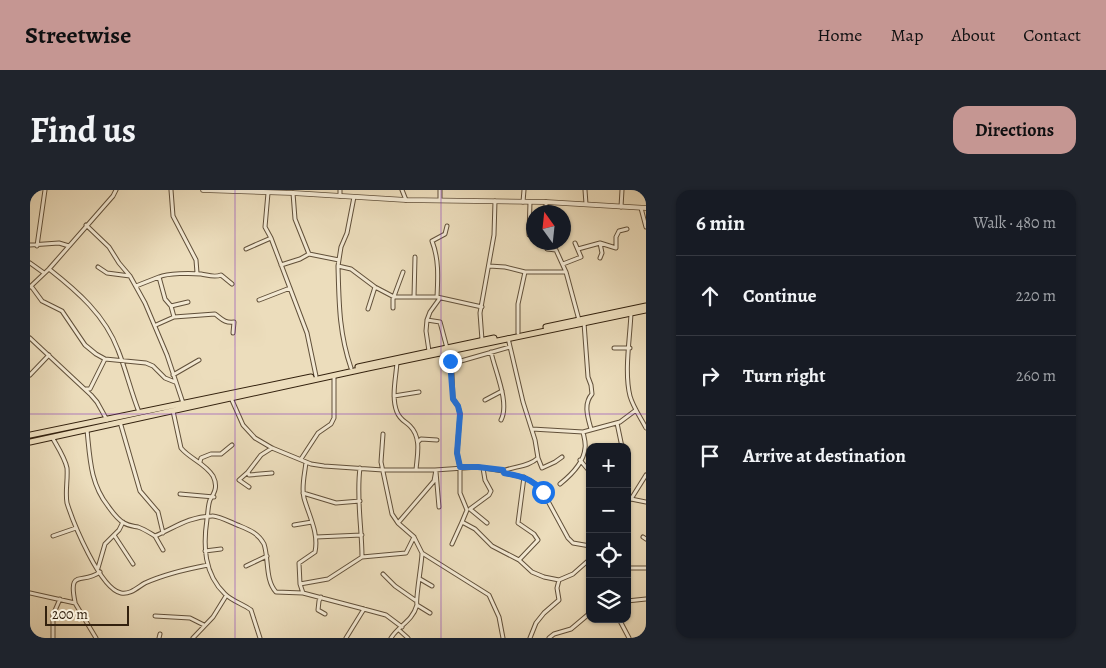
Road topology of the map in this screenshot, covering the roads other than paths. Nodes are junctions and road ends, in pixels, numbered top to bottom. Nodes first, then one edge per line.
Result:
1 (45, 190) edge
2 (116, 190) edge
3 (171, 190) edge
4 (202, 190) edge
5 (340, 190) edge
6 (402, 190) edge
7 (440, 190) edge
8 (524, 190) edge
9 (585, 190) edge
10 (622, 190) edge
11 (244, 191) edge
12 (296, 192) edge
13 (268, 193) junction
14 (340, 196) junction
15 (354, 196) junction
16 (406, 200) junction
17 (440, 200) junction
18 (495, 201) junction
19 (523, 202) junction
20 (530, 202) junction
21 (546, 202) joint
22 (586, 204) junction
23 (530, 205) edge
24 (621, 207) junction
25 (644, 208) edge
26 (86, 225) junction
27 (447, 226) dead end
28 (646, 227) edge
29 (627, 229) dead end
30 (271, 238) junction
31 (575, 243) dead end
32 (600, 244) junction
33 (30, 245) edge
34 (37, 246) junction
35 (69, 246) junction
36 (246, 249) dead end
37 (578, 249) junction
38 (556, 250) edge
39 (309, 254) junction
40 (415, 257) dead end
41 (600, 258) dead end
42 (339, 260) junction
43 (30, 263) edge
44 (563, 264) junction
45 (281, 265) junction
46 (338, 266) junction
47 (489, 266) junction
48 (98, 267) dead end
49 (49, 269) junction
50 (44, 272) junction
51 (403, 272) dead end
52 (524, 272) junction
53 (566, 272) junction
54 (197, 274) junction
55 (130, 276) junction
56 (159, 277) junction
57 (232, 284) dead end
58 (136, 286) junction
59 (30, 287) edge
60 (375, 287) junction
61 (290, 288) junction
62 (394, 297) junction
63 (414, 297) junction
64 (439, 297) junction
65 (259, 300) dead end
66 (188, 302) dead end
67 (172, 306) junction
68 (646, 306) edge
69 (482, 307) junction
70 (393, 308) dead end
71 (368, 309) dead end
72 (646, 310) edge
73 (631, 313) junction
74 (174, 317) junction
75 (427, 320) junction
76 (582, 321) junction
77 (156, 325) junction
78 (233, 333) dead end
79 (518, 333) junction
80 (508, 338) junction
81 (31, 340) edge
82 (483, 342) junction
83 (510, 347) junction
84 (614, 348) dead end
85 (630, 348) junction
86 (449, 349) junction
87 (429, 352) junction
88 (491, 352) junction
89 (485, 354) junction
90 (48, 355) junction
91 (104, 359) junction
92 (199, 360) dead end
93 (121, 361) junction
94 (450, 361) junction
95 (397, 362) junction
96 (351, 368) junction
97 (30, 375) edge
98 (173, 375) junction
99 (316, 376) junction
100 (334, 376) junction
101 (176, 383) junction
102 (85, 389) junction
103 (502, 391) junction
104 (419, 392) dead end
105 (394, 396) junction
106 (232, 398) junction
107 (485, 400) dead end
108 (183, 403) junction
109 (636, 410) junction
110 (173, 411) junction
111 (139, 413) junction
112 (108, 420) junction
113 (501, 420) dead end
114 (120, 422) junction
115 (617, 423) junction
116 (646, 428) edge
117 (87, 429) junction
118 (532, 429) junction
119 (591, 429) junction
120 (583, 432) junction
121 (383, 434) dead end
122 (30, 436) edge
123 (51, 437) junction
124 (437, 440) dead end
125 (30, 442) edge
126 (418, 442) junction
127 (621, 443) edge
128 (232, 445) dead end
129 (272, 448) junction
130 (562, 457) dead end
131 (538, 458) junction
132 (301, 459) junction
133 (580, 460) junction
134 (306, 462) junction
135 (200, 463) junction
136 (460, 467) junction
137 (586, 467) edge
138 (360, 468) junction
139 (484, 468) junction
140 (383, 470) junction
141 (416, 470) junction
142 (503, 470) junction
143 (436, 471) junction
144 (248, 472) junction
145 (272, 473) dead end
146 (646, 475) edge
147 (524, 477) junction
148 (560, 484) dead end
149 (249, 488) dead end
150 (303, 493) junction
151 (180, 494) dead end
152 (214, 497) junction
153 (631, 497) edge
154 (631, 500) edge
155 (360, 501) junction
156 (646, 502) edge
157 (439, 507) dead end
158 (469, 509) junction
159 (207, 518) junction
160 (122, 522) junction
161 (312, 522) junction
162 (462, 522) junction
163 (398, 523) junction
164 (487, 523) dead end
165 (294, 525) dead end
166 (76, 528) junction
167 (163, 533) junction
168 (114, 535) junction
169 (362, 535) junction
170 (52, 536) dead end
171 (155, 536) junction
172 (316, 537) junction
173 (414, 537) junction
174 (452, 544) dead end
175 (586, 545) edge
176 (163, 550) dead end
177 (221, 550) dead end
178 (205, 551) junction
179 (422, 554) junction
180 (267, 556) junction
181 (362, 557) junction
182 (519, 560) junction
183 (586, 563) edge
184 (133, 564) dead end
185 (208, 565) junction
186 (246, 566) dead end
187 (631, 568) edge
188 (646, 568) edge
189 (99, 571) junction
190 (383, 574) dead end
191 (420, 579) junction
192 (559, 580) junction
193 (300, 584) junction
194 (432, 586) dead end
195 (30, 593) edge
196 (303, 593) junction
197 (226, 596) junction
198 (320, 597) junction
199 (60, 599) junction
200 (646, 599) edge
201 (415, 600) junction
202 (631, 601) edge
203 (75, 603) junction
204 (417, 605) junction
205 (364, 608) junction
206 (430, 613) dead end
207 (326, 614) dead end
208 (155, 616) dead end
209 (586, 617) edge
210 (621, 623) edge
211 (204, 625) junction
212 (402, 627) junction
213 (398, 630) junction
214 (53, 638) edge
215 (96, 638) edge
216 (193, 638) edge
217 (260, 638) edge
218 (346, 638) edge
219 (391, 638) edge
220 (408, 638) edge
221 (502, 638) edge
222 (530, 638) edge
223 (549, 638) edge
224 (629, 638) edge

1 - 34 street
2 - 26 street
3 - 54 street
4 - 11 street
5 - 14 street
6 - 16 street
7 - 17 street
8 - 19 street
9 - 22 street
10 - 24 street
11 - 13 street
12 - 13 street
12 - 14 street
12 - 39 street
13 - 30 street
14 - 15 street
15 - 16 street
15 - 42 street
16 - 17 street
17 - 18 street
18 - 19 street
18 - 47 street
19 - 20 street
20 - 21 street
20 - 23 street
21 - 22 street
22 - 24 street
24 - 25 street
25 - 28 street
26 - 35 street
26 - 55 street
27 - 64 street
29 - 32 street
30 - 36 street
30 - 45 street
31 - 37 street
32 - 37 street
32 - 41 street
33 - 34 street
34 - 35 street
35 - 49 street
37 - 44 street
38 - 44 street
39 - 42 street
39 - 45 street
40 - 63 street
42 - 46 street
43 - 50 street
44 - 53 street
45 - 61 street
46 - 60 street
46 - 96 street
47 - 52 street
47 - 69 street
48 - 55 street
49 - 50 street
49 - 93 street
50 - 59 street
51 - 62 street
52 - 53 street
52 - 79 street
53 - 76 street
54 - 56 street
54 - 57 street
55 - 58 street
56 - 58 street
56 - 67 street
58 - 77 street
59 - 91 street
60 - 62 street
60 - 71 street
61 - 65 street
61 - 99 street
62 - 63 street
62 - 70 street
63 - 64 street
64 - 69 street
64 - 75 street
66 - 67 street
67 - 74 street
68 - 76 highway
69 - 82 street
72 - 73 highway
73 - 76 highway
73 - 85 street
74 - 77 street
74 - 78 street
75 - 86 street
75 - 87 street
76 - 79 highway
76 - 80 highway
76 - 119 street
77 - 98 street
79 - 82 highway
80 - 82 highway
80 - 83 street
81 - 90 street
82 - 86 highway
82 - 89 street
83 - 88 street
83 - 118 street
84 - 85 street
85 - 109 street
86 - 87 highway
86 - 94 street
86 - 95 highway
87 - 96 highway
88 - 89 street
88 - 103 street
89 - 94 street
90 - 97 street
90 - 102 street
91 - 93 street
91 - 102 street
92 - 98 street
93 - 101 street
93 - 111 street
94 - 136 street
95 - 100 highway
95 - 105 street
96 - 99 highway
98 - 101 street
99 - 108 highway
100 - 106 highway
100 - 132 street
101 - 108 street
102 - 112 street
103 - 107 street
103 - 113 street
104 - 105 street
105 - 126 street
106 - 110 highway
106 - 129 street
108 - 111 highway
109 - 115 street
109 - 116 street
110 - 114 highway
110 - 135 street
111 - 112 highway
112 - 122 highway
114 - 117 highway
114 - 167 street
115 - 119 street
115 - 127 street
117 - 123 highway
117 - 160 street
118 - 120 street
118 - 131 street
119 - 120 street
120 - 133 street
121 - 140 street
123 - 125 highway
123 - 166 street
124 - 126 street
126 - 141 street
128 - 135 street
129 - 132 street
129 - 144 street
130 - 131 street
131 - 142 street
132 - 134 street
133 - 137 street
133 - 148 street
134 - 138 street
134 - 150 street
135 - 152 street
136 - 139 street
136 - 143 street
136 - 158 street
138 - 140 street
138 - 155 street
139 - 142 street
139 - 158 street
140 - 141 street
140 - 163 street
141 - 143 street
142 - 147 street
143 - 157 street
143 - 163 street
144 - 145 street
144 - 149 street
146 - 153 street
147 - 175 street
147 - 182 street
150 - 155 street
150 - 161 street
151 - 152 street
152 - 159 street
154 - 156 street
155 - 169 street
158 - 162 street
158 - 164 street
159 - 167 street
159 - 178 street
159 - 180 street
160 - 168 street
160 - 171 street
161 - 165 street
161 - 172 street
162 - 174 street
162 - 182 street
163 - 173 street
166 - 170 street
166 - 189 street
167 - 171 street
168 - 184 street
168 - 189 street
169 - 172 street
169 - 181 street
171 - 176 street
172 - 193 street
173 - 179 street
173 - 181 street
177 - 178 street
178 - 185 street
179 - 191 street
179 - 221 street
180 - 186 street
180 - 196 street
181 - 193 street
182 - 192 street
183 - 192 street
185 - 189 street
185 - 197 street
187 - 188 street
189 - 203 street
190 - 201 street
191 - 194 street
191 - 201 street
192 - 222 street
193 - 196 street
195 - 199 street
196 - 198 street
197 - 211 street
197 - 217 street
198 - 205 street
198 - 207 street
199 - 203 street
199 - 214 street
200 - 202 street
201 - 204 street
203 - 215 street
204 - 206 street
204 - 212 street
205 - 212 street
205 - 218 street
208 - 211 street
209 - 223 street
210 - 224 street
211 - 216 street
212 - 213 street
213 - 219 street
213 - 220 street

